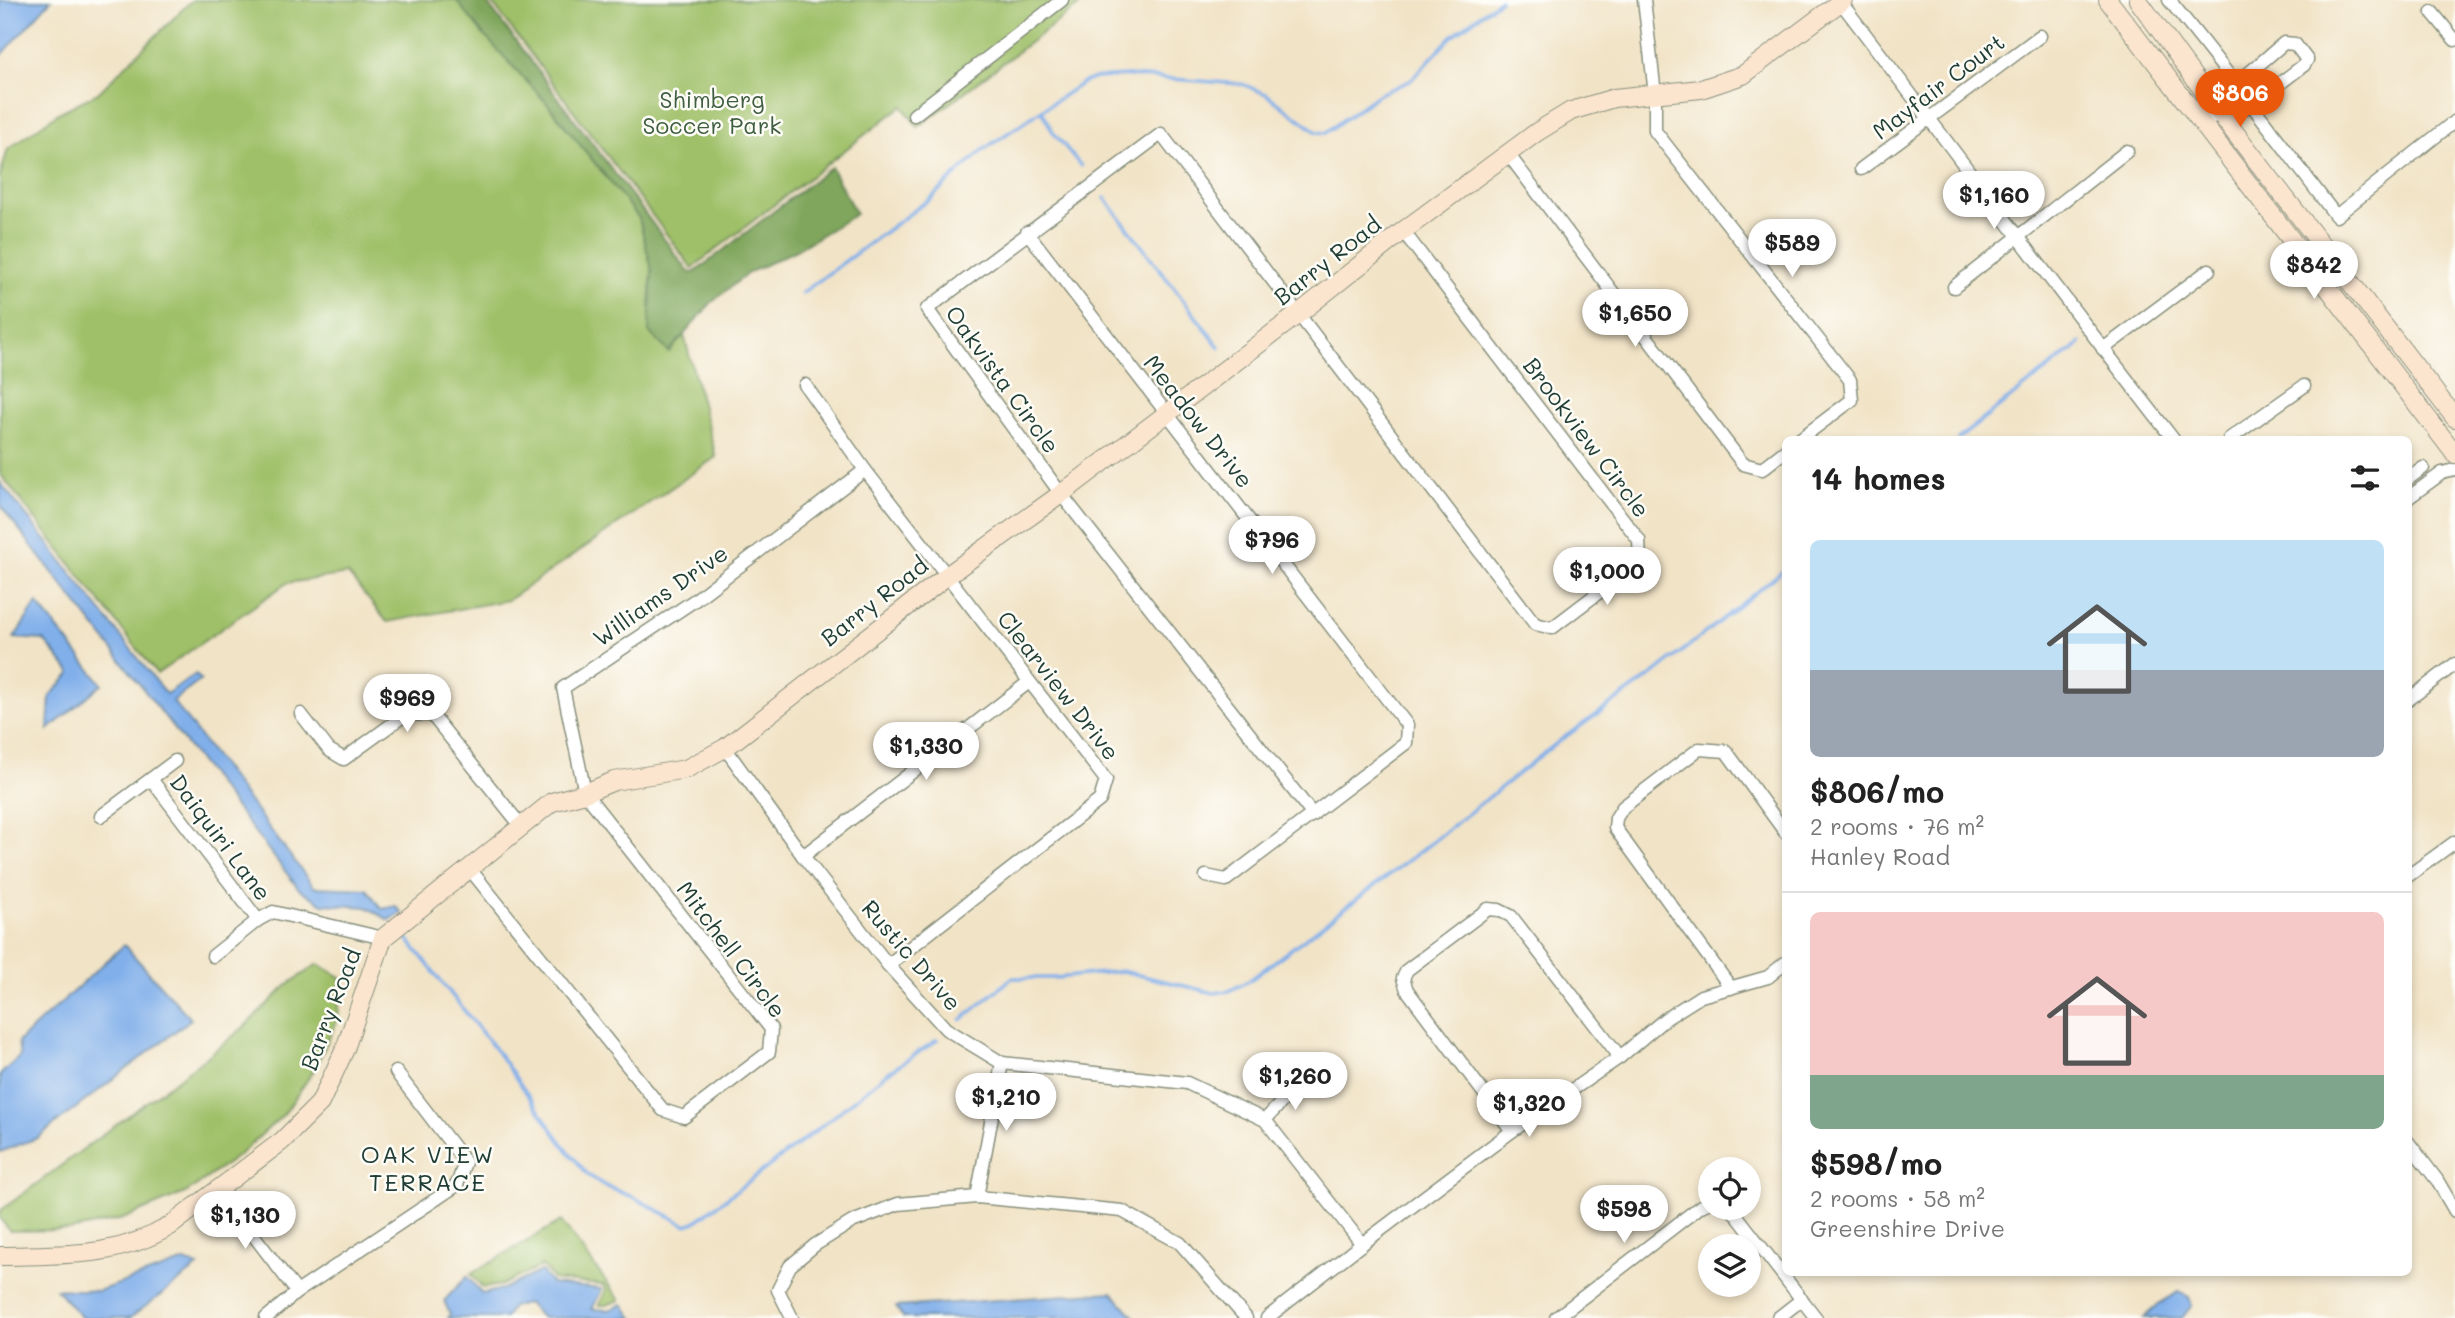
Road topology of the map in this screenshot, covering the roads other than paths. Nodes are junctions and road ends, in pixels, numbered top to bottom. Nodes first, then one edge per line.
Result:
1 (1062, 0) edge
2 (1644, 0) edge
3 (2108, 0) edge
4 (2138, 0) edge
5 (2169, 0) edge
6 (1841, 1) edge
7 (2432, 12) dead end
8 (2040, 36) dead end
9 (2455, 40) edge
10 (2234, 84) junction
11 (1655, 94) junction
12 (2249, 105) junction
13 (2218, 112) junction
14 (914, 115) dead end
15 (1931, 117) junction
16 (2455, 121) edge
17 (2203, 124) junction
18 (2127, 151) dead end
19 (1508, 154) junction
20 (1861, 169) dead end
21 (1403, 231) junction
22 (1027, 232) junction
23 (2019, 237) junction
24 (2209, 271) dead end
25 (1954, 287) dead end
26 (1297, 315) junction
27 (2103, 349) junction
28 (805, 385) dead end
29 (2304, 386) dead end
30 (2407, 391) junction
31 (1168, 413) junction
32 (2455, 418) edge
33 (1804, 436) edge
34 (2171, 436) edge
35 (2234, 436) edge
36 (2455, 438) edge
37 (1782, 453) edge
38 (2455, 454) edge
39 (2423, 468) dead end
40 (865, 470) junction
41 (2455, 470) edge
42 (2412, 476) edge
43 (2412, 493) edge
44 (1061, 494) junction
45 (948, 575) junction
46 (2455, 664) edge
47 (1029, 682) junction
48 (2412, 697) edge
49 (301, 715) dead end
50 (725, 748) junction
51 (175, 761) dead end
52 (151, 779) junction
53 (585, 793) junction
54 (1313, 815) junction
55 (101, 816) dead end
56 (522, 827) junction
57 (1782, 828) edge
58 (2455, 842) edge
59 (803, 856) junction
60 (469, 868) junction
61 (2412, 873) edge
62 (1206, 876) dead end
63 (258, 920) junction
64 (383, 938) junction
65 (213, 956) dead end
66 (888, 965) junction
67 (1782, 965) edge
68 (1731, 988) junction
69 (1620, 1057) junction
70 (1002, 1063) junction
71 (396, 1072) dead end
72 (1301, 1081) dead end
73 (1265, 1120) junction
74 (1513, 1131) junction
75 (2412, 1147) edge
76 (219, 1190) junction
77 (977, 1197) junction
78 (1698, 1208) edge
79 (2454, 1208) edge
80 (1740, 1220) edge
81 (1362, 1244) junction
82 (0, 1256) edge
83 (1782, 1275) edge
84 (1783, 1276) edge
85 (297, 1292) junction
86 (1801, 1300) junction
87 (266, 1318) edge
88 (792, 1318) edge
89 (1246, 1318) edge
90 (1267, 1318) edge
91 (1556, 1318) edge
92 (1778, 1318) edge
93 (1816, 1318) edge

1 - 14 street
2 - 11 street
3 - 17 street
4 - 13 street
5 - 10 street
6 - 11 street, Barry Road
6 - 15 street
7 - 9 street
8 - 15 street, Mayfair Court
10 - 12 street
10 - 12 street
10 - 13 street
11 - 19 street, Barry Road
11 - 33 street
12 - 13 street
12 - 16 street
13 - 17 street
13 - 32 street
15 - 20 street, Mayfair Court
15 - 23 street
17 - 30 street
18 - 23 street
19 - 21 street, Barry Road
19 - 37 street
21 - 26 street, Barry Road
21 - 26 street, Brookview Circle
22 - 26 street, Oakvista Circle
22 - 31 street, Meadow Drive
22 - 44 street, Oakvista Circle
23 - 25 street
23 - 27 street
24 - 27 street
26 - 31 street, Barry Road
27 - 34 street
28 - 40 street, Clearview Drive
29 - 35 street
30 - 36 street
30 - 38 street
31 - 44 street, Barry Road
31 - 54 street, Meadow Drive
39 - 42 street
40 - 45 street, Clearview Drive
40 - 53 street, Williams Drive
41 - 43 street
44 - 45 street, Barry Road
44 - 54 street, Oakvista Circle
45 - 47 street, Clearview Drive
45 - 50 street, Barry Road
46 - 48 street
47 - 59 street
47 - 66 street, Clearview Drive
49 - 56 street
50 - 53 street, Barry Road
50 - 59 street, Rustic Drive
51 - 52 street
52 - 55 street
52 - 63 street, Daiquiri Lane
53 - 56 street, Barry Road
53 - 60 street, Mitchell Circle
54 - 62 street, Meadow Drive
56 - 60 street, Barry Road
57 - 68 street
58 - 61 street
59 - 66 street, Rustic Drive
60 - 64 street, Barry Road
63 - 64 street
63 - 65 street
64 - 76 street, Barry Road
66 - 70 street, Rustic Drive
67 - 68 street
68 - 69 street
69 - 74 street
69 - 74 street
70 - 73 street, Rustic Drive
70 - 77 street
71 - 85 street
72 - 73 street
73 - 81 street, Rustic Drive
74 - 81 street
75 - 79 street
76 - 82 street, Barry Road
76 - 85 street
77 - 88 street
77 - 89 street
78 - 91 street
80 - 83 street
81 - 90 street
84 - 86 street
85 - 87 street
86 - 92 street
86 - 93 street

